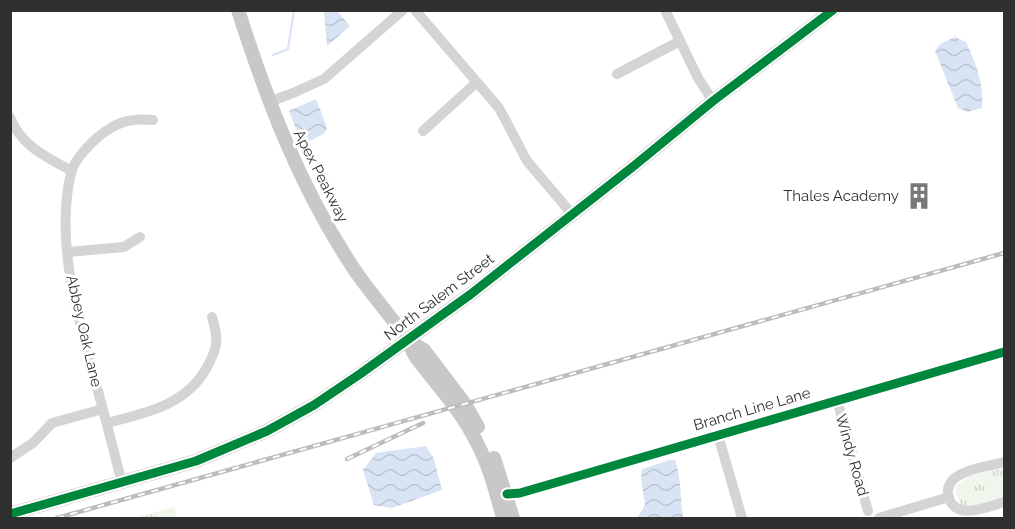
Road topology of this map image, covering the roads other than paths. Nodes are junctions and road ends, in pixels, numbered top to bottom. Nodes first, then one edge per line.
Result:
1 (238, 10) edge
2 (403, 10) edge
3 (415, 10) edge
4 (666, 10) edge
5 (833, 10) edge
6 (680, 42) junction
7 (617, 74) dead end
8 (477, 82) junction
9 (713, 101) junction
10 (269, 102) junction
11 (10, 117) edge
12 (153, 120) dead end
13 (423, 131) dead end
14 (72, 171) junction
15 (572, 214) junction
16 (140, 237) dead end
17 (68, 252) junction
18 (212, 317) dead end
19 (407, 339) junction
20 (1004, 354) edge
21 (837, 400) junction
22 (103, 409) junction
23 (107, 423) junction
24 (718, 435) junction
25 (10, 458) edge
26 (1005, 462) edge
27 (122, 483) junction
28 (507, 494) junction
29 (949, 497) junction
30 (1005, 502) edge
31 (10, 514) edge
32 (865, 515) edge
33 (879, 518) edge
34 (502, 519) edge
35 (513, 519) edge
36 (742, 519) edge

1 - 10 main road, Apex Peakway
2 - 10 street
3 - 8 street
4 - 6 street
5 - 9 main road, North Salem Street
6 - 7 street
6 - 9 street
8 - 13 street
8 - 15 street
9 - 15 main road, North Salem Street
10 - 19 main road, Apex Peakway
11 - 14 street
12 - 14 street, Abbey Oak Lane
14 - 17 street, Abbey Oak Lane
15 - 19 main road, North Salem Street
16 - 17 street
17 - 22 street, Abbey Oak Lane
18 - 23 street
19 - 27 main road, North Salem Street
19 - 28 main road, Apex Peakway
19 - 34 main road, Apex Peakway
20 - 21 street, Branch Line Lane
21 - 24 street, Branch Line Lane
21 - 32 street, Windy Road
22 - 23 street, Abbey Oak Lane
22 - 25 street
23 - 27 street, Abbey Oak Lane
24 - 28 street, Branch Line Lane
24 - 36 street
26 - 29 street
27 - 31 main road, North Salem Street
28 - 35 main road, Apex Peakway
29 - 30 street
29 - 33 street
32 - 33 street

